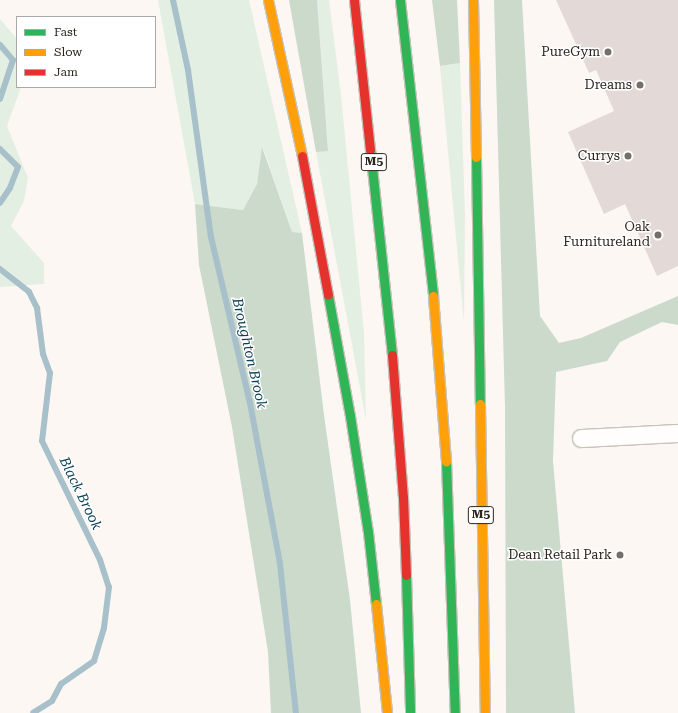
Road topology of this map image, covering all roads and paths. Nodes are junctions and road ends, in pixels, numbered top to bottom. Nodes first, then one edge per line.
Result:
1 (268, 0) edge
2 (354, 0) edge
3 (400, 0) edge
4 (472, 0) edge
5 (678, 433) edge
6 (580, 438) dead end
7 (387, 713) edge
8 (410, 713) edge
9 (455, 713) edge
10 (485, 713) edge

1 - 7 highway
2 - 8 highway, M5
3 - 9 highway, M5
4 - 10 highway, M5
5 - 6 street

